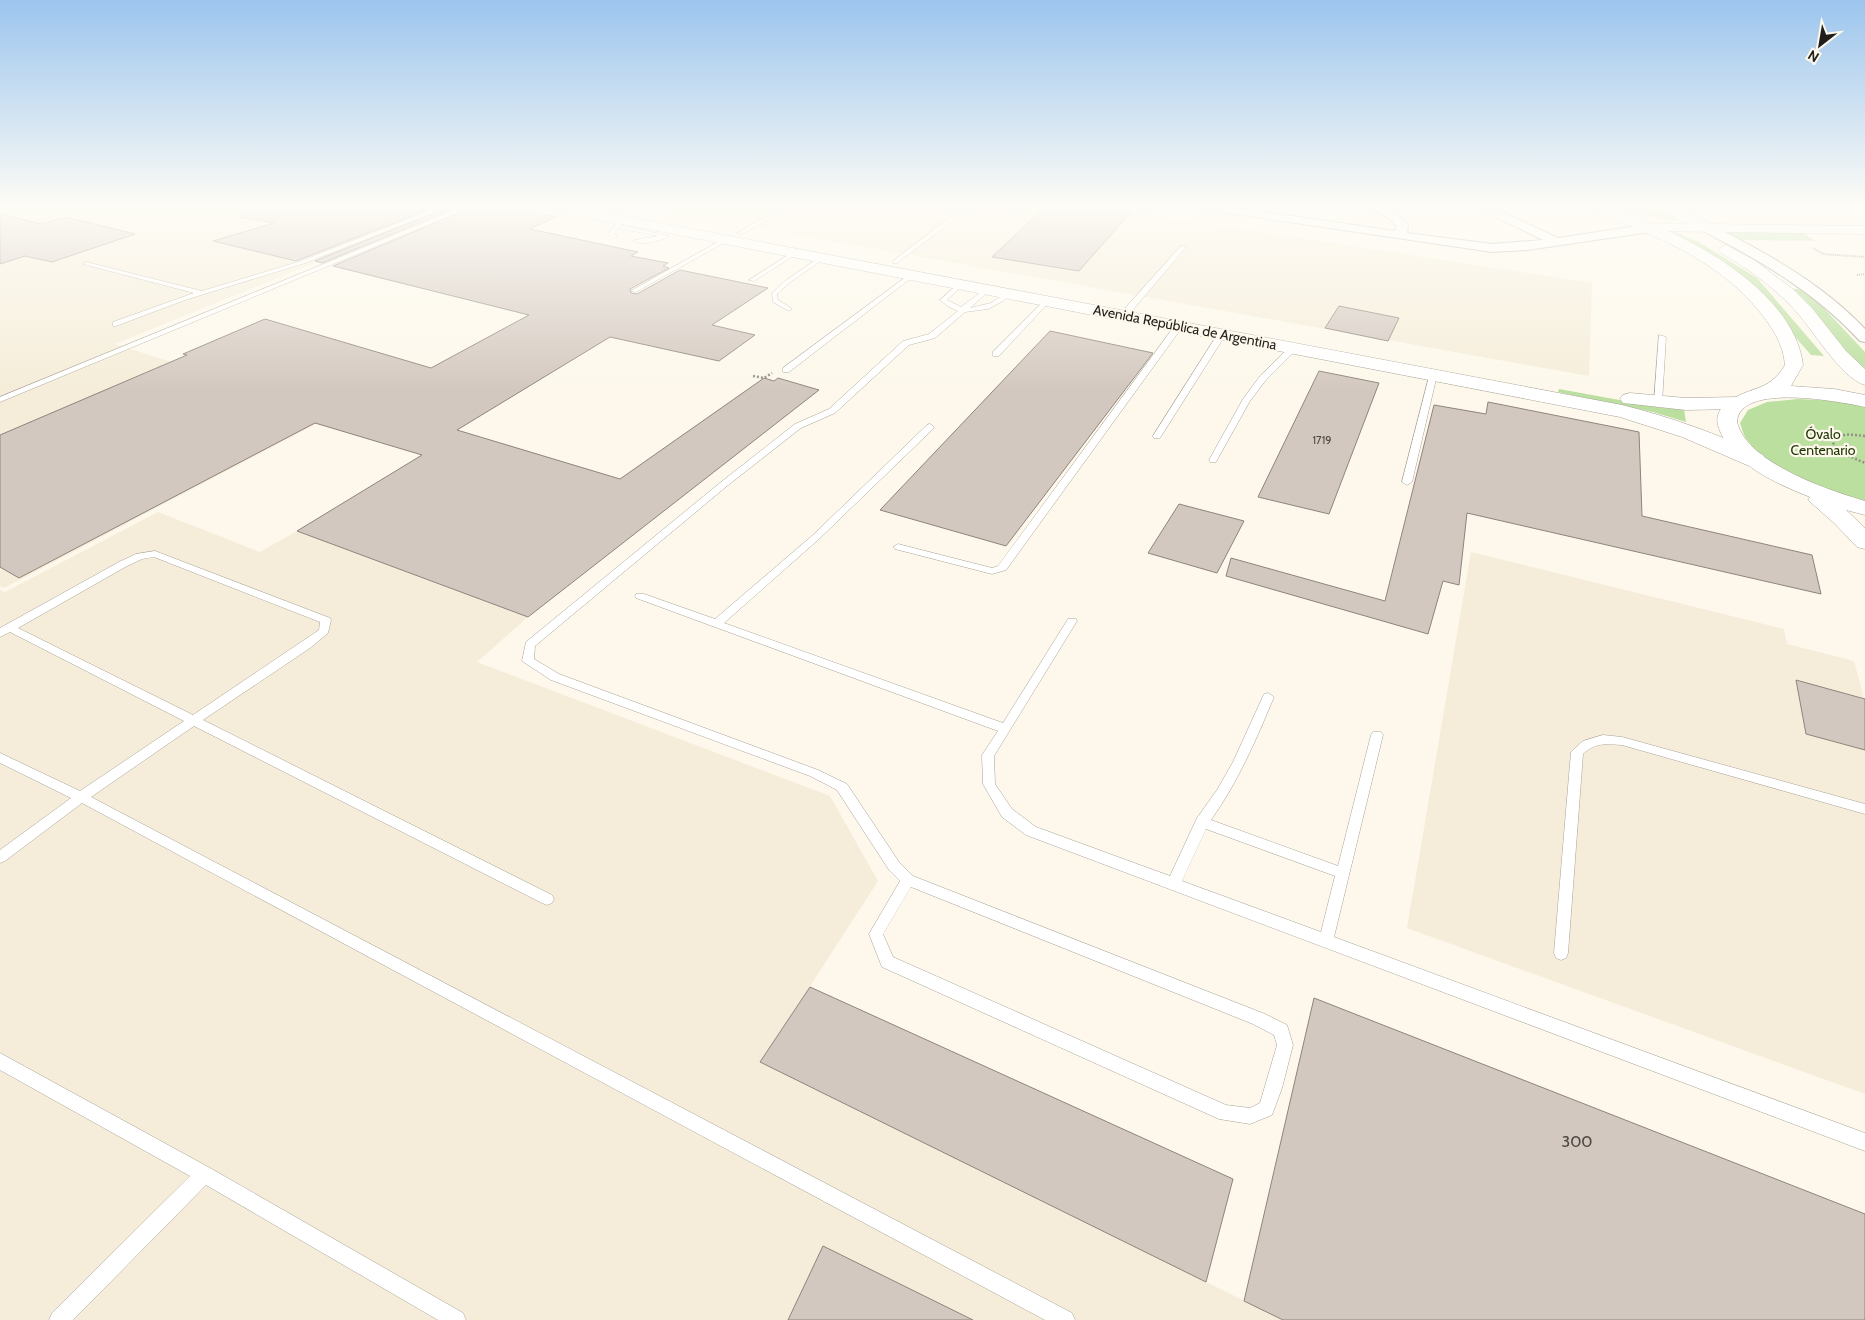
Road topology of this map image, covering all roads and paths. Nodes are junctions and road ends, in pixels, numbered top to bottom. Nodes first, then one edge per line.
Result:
1 (101, 268) edge
2 (285, 268) edge
3 (321, 268) edge
4 (677, 268) edge
5 (771, 268) edge
6 (808, 268) edge
7 (873, 268) edge
8 (922, 268) edge
9 (1165, 268) edge
10 (1724, 268) edge
11 (1754, 268) edge
12 (1781, 268) edge
13 (1865, 274) edge
14 (912, 275) junction
15 (1857, 275) dead end
16 (752, 280) dead end
17 (960, 284) junction
18 (987, 290) junction
19 (634, 292) dead end
20 (203, 293) junction
21 (1008, 294) junction
22 (1047, 301) junction
23 (789, 309) dead end
24 (964, 310) junction
25 (1127, 311) junction
26 (1842, 312) junction
27 (1865, 316) edge
28 (116, 324) dead end
29 (1179, 326) junction
30 (1205, 326) junction
31 (1222, 334) junction
32 (1662, 337) dead end
33 (1865, 338) edge
34 (1294, 348) junction
35 (996, 354) dead end
36 (1382, 359) junction
37 (786, 370) dead end
38 (1434, 375) junction
39 (1865, 379) edge
40 (1538, 389) junction
41 (1766, 394) junction
42 (0, 400) edge
43 (1865, 401) edge
44 (1738, 402) junction
45 (1658, 403) junction
46 (930, 427) dead end
47 (1157, 436) dead end
48 (1865, 436) edge
49 (1212, 460) dead end
50 (1755, 460) junction
51 (1865, 463) edge
52 (1788, 480) junction
53 (1407, 482) dead end
54 (1865, 508) edge
55 (1865, 542) edge
56 (898, 547) dead end
57 (640, 596) dead end
58 (1072, 621) dead end
59 (716, 624) junction
60 (5, 631) edge
61 (1268, 697) dead end
62 (196, 720) junction
63 (1006, 730) junction
64 (1377, 735) dead end
65 (0, 758) edge
66 (81, 797) junction
67 (1865, 809) edge
68 (1202, 822) junction
69 (0, 857) edge
70 (1342, 873) junction
71 (908, 880) junction
72 (1173, 884) junction
73 (547, 899) dead end
74 (1326, 940) junction
75 (1561, 953) dead end
76 (0, 1061) edge
77 (1865, 1142) edge
78 (204, 1174) junction
79 (59, 1320) edge
80 (456, 1320) edge
81 (1065, 1320) edge

1 - 20 lane
2 - 20 lane
3 - 42 lane
4 - 19 lane
5 - 16 lane
6 - 23 lane
7 - 14 main road, Avenida República de Argentina
8 - 25 main road, Avenida República de Argentina
9 - 25 lane
10 - 41 main road
11 - 39 main road
12 - 26 street
13 - 15 path
14 - 17 main road, Avenida República de Argentina
14 - 37 lane
17 - 18 main road, Avenida República de Argentina
17 - 24 lane
18 - 21 main road, Avenida República de Argentina
18 - 24 lane
20 - 28 lane
21 - 22 main road, Avenida República de Argentina
21 - 24 lane
22 - 25 main road, Avenida República de Argentina
22 - 35 lane
24 - 71 lane
25 - 29 main road, Avenida República de Argentina
25 - 30 main road, Avenida República de Argentina
26 - 27 street
26 - 33 street
29 - 30 main road, Avenida República de Argentina
29 - 56 lane
30 - 31 main road, Avenida República de Argentina
30 - 36 main road, Avenida República de Argentina
31 - 34 main road, Avenida República de Argentina
31 - 47 lane
32 - 45 lane
34 - 36 main road, Avenida República de Argentina
34 - 49 lane
36 - 38 main road, Avenida República de Argentina
36 - 40 main road, Avenida República de Argentina
38 - 40 main road, Avenida República de Argentina
38 - 53 lane
40 - 45 main road, Avenida República de Argentina
40 - 50 main road, Avenida República de Argentina
41 - 43 main road
41 - 44 main road
44 - 45 main road, Avenida República de Argentina
44 - 50 main road
46 - 59 lane
48 - 51 path
50 - 52 main road
52 - 54 main road
52 - 55 main road
57 - 59 lane
58 - 63 lane
59 - 63 lane
60 - 62 lane
60 - 62 lane
61 - 68 lane
62 - 66 lane
62 - 73 lane
63 - 72 lane
64 - 70 lane
65 - 66 lane
66 - 69 lane
66 - 81 lane
67 - 75 lane
68 - 70 lane
68 - 72 lane
70 - 74 lane
71 - 71 lane
72 - 74 lane
74 - 77 lane
76 - 78 lane
78 - 79 lane
78 - 80 lane

